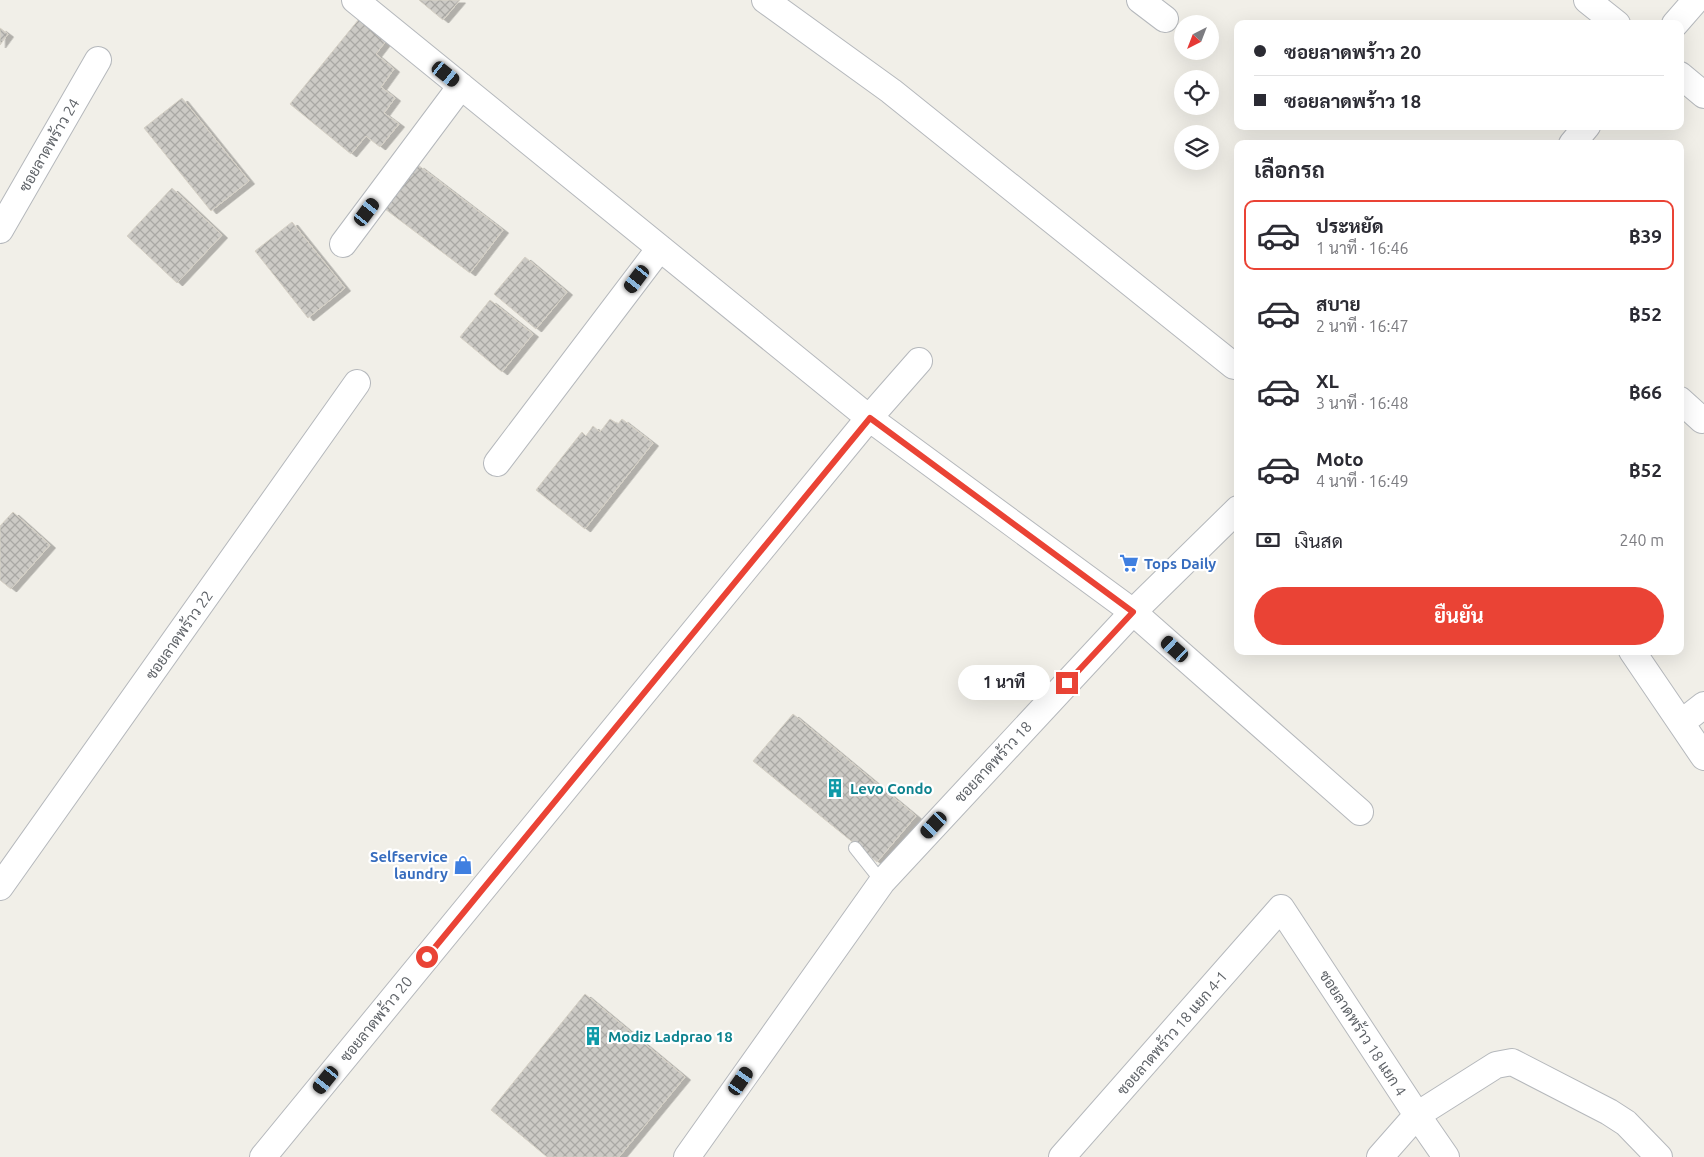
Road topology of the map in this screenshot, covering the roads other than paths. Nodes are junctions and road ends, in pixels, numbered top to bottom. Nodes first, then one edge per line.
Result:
1 (355, 0) edge
2 (765, 0) edge
3 (1140, 0) edge
4 (1587, 0) edge
5 (1696, 0) edge
6 (1166, 19) dead end
7 (1612, 20) edge
8 (1678, 20) edge
9 (98, 60) dead end
10 (1684, 78) edge
11 (461, 86) junction
12 (1704, 95) edge
13 (1584, 130) edge
14 (1575, 140) edge
15 (0, 230) edge
16 (343, 244) dead end
17 (660, 248) junction
18 (919, 361) dead end
19 (1234, 366) dead end
20 (357, 383) dead end
21 (1684, 404) edge
22 (870, 418) junction
23 (1702, 420) dead end
24 (497, 463) dead end
25 (1234, 514) edge
26 (1133, 612) junction
27 (1635, 655) edge
28 (1704, 705) edge
29 (1681, 723) junction
30 (1704, 756) edge
31 (1360, 812) dead end
32 (855, 848) dead end
33 (882, 882) junction
34 (0, 887) edge
35 (1282, 908) joint
36 (1417, 1115) junction
37 (263, 1157) edge
38 (687, 1157) edge
39 (1062, 1157) edge
40 (1380, 1157) edge
41 (1446, 1157) edge
42 (1659, 1157) edge

1 - 11 street
2 - 19 street
3 - 6 street
4 - 7 street
5 - 8 street
9 - 15 street, ซอยลาดพร้าว 24
10 - 12 street
11 - 16 street
11 - 17 street
13 - 14 street
17 - 22 street
17 - 24 street
18 - 22 street, ซอยลาดพร้าว 20
20 - 34 street, ซอยลาดพร้าว 22
21 - 23 street
22 - 26 street
22 - 37 street, ซอยลาดพร้าว 20
25 - 26 street, ซอยลาดพร้าว 18
26 - 31 street
26 - 33 street, ซอยลาดพร้าว 18
27 - 29 street
28 - 29 street
29 - 30 street
32 - 33 lane
33 - 38 street, ซอยลาดพร้าว 18
35 - 36 street, ซอยลาดพร้าว 18 แยก 4
35 - 39 street, ซอยลาดพร้าว 18 แยก 4-1
36 - 40 street
36 - 41 street, ซอยลาดพร้าว 18 แยก 4
36 - 42 street

